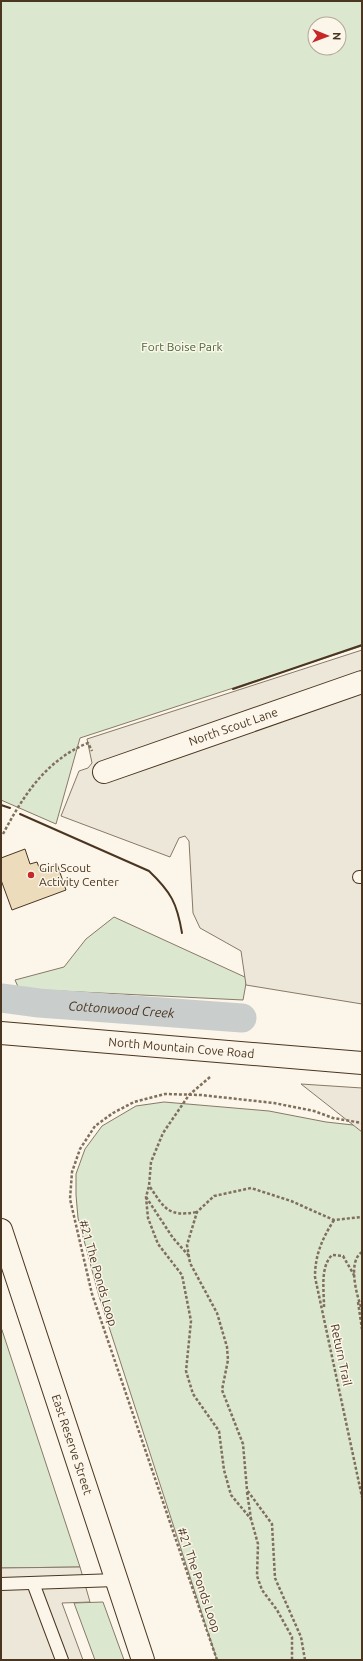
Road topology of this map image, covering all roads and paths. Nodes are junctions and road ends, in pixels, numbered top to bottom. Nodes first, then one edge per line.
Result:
1 (362, 682) edge
2 (104, 772) joint
3 (3, 834) dead end
4 (1, 1033) edge
5 (362, 1063) edge
6 (189, 1095) junction
7 (362, 1123) edge
8 (149, 1186) junction
9 (146, 1196) junction
10 (197, 1212) junction
11 (362, 1217) edge
12 (334, 1220) junction
13 (1, 1230) edge
14 (362, 1252) edge
15 (189, 1256) junction
16 (354, 1275) junction
17 (357, 1295) junction
18 (362, 1310) edge
19 (324, 1314) junction
20 (362, 1329) edge
21 (247, 1490) junction
22 (362, 1496) edge
23 (251, 1519) junction
24 (116, 1580) junction
25 (33, 1583) junction
26 (1, 1584) edge
27 (62, 1660) edge
28 (143, 1660) edge
29 (217, 1660) edge
30 (292, 1660) edge
31 (305, 1660) edge

1 - 2 street, North Scout Lane
2 - 3 path
4 - 5 street, North Mountain Cove Road
6 - 7 path, #21 The Ponds Loop
6 - 8 path
6 - 29 path, #21 The Ponds Loop
8 - 9 path
8 - 10 path
9 - 15 path
9 - 23 path
10 - 12 path
10 - 15 path
11 - 12 path
12 - 19 path, Return Trail
13 - 24 street, East Reserve Street
14 - 16 path
15 - 21 path
16 - 17 path
16 - 19 path
17 - 18 path
17 - 20 path
19 - 22 path, Return Trail
21 - 23 path
21 - 31 path
23 - 30 path
24 - 25 lane
24 - 28 street, East Reserve Street
25 - 26 lane
25 - 27 lane

